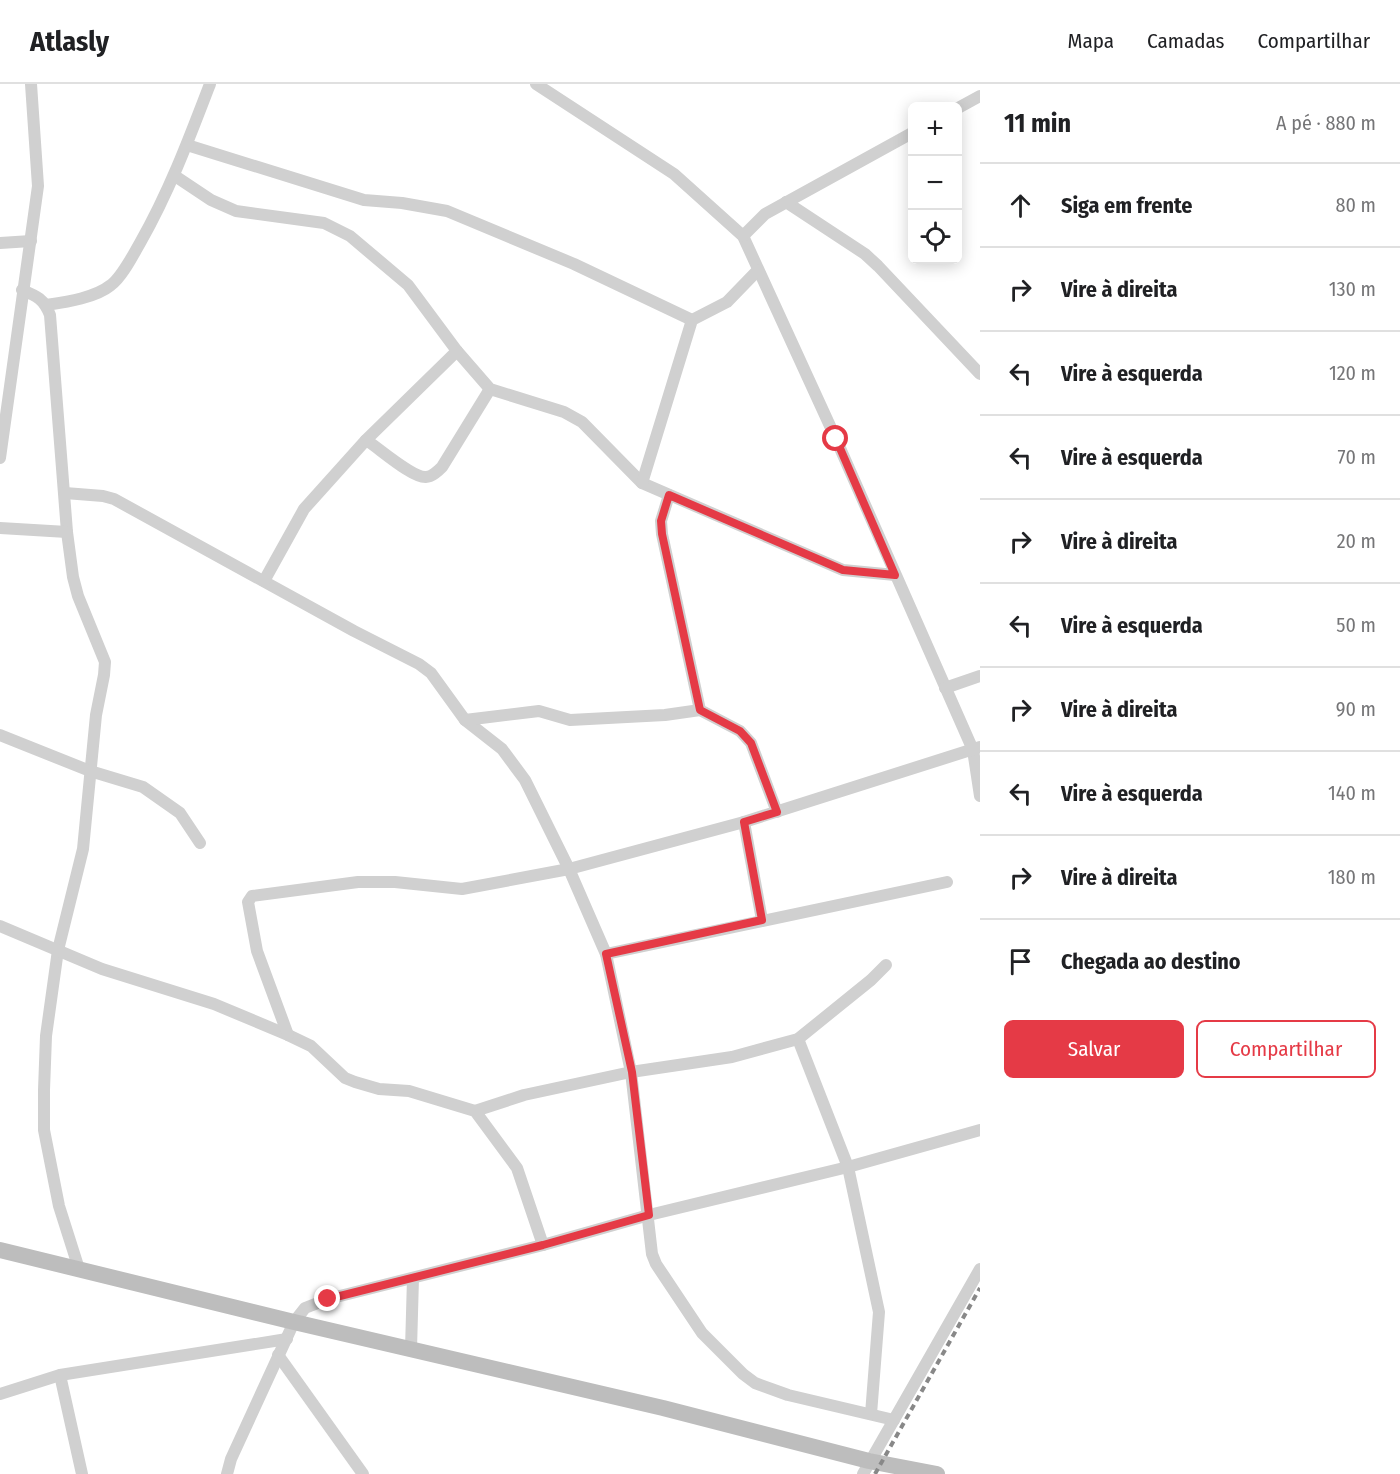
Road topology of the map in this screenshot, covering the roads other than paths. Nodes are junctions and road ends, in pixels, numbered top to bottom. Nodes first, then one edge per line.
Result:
1 (31, 84) edge
2 (210, 84) edge
3 (536, 84) edge
4 (980, 96) edge
5 (962, 105) edge
6 (908, 135) edge
7 (187, 145) junction
8 (175, 176) junction
9 (786, 202) junction
10 (743, 236) junction
11 (31, 241) junction
12 (0, 243) edge
13 (758, 270) junction
14 (22, 290) junction
15 (46, 305) junction
16 (692, 320) junction
17 (457, 351) junction
18 (980, 374) edge
19 (490, 389) junction
20 (366, 440) junction
21 (0, 458) edge
22 (642, 483) junction
23 (65, 493) junction
24 (669, 495) junction
25 (0, 528) edge
26 (67, 532) junction
27 (895, 575) junction
28 (264, 581) junction
29 (980, 676) edge
30 (945, 688) junction
31 (700, 710) junction
32 (465, 720) junction
33 (0, 735) edge
34 (976, 748) edge
35 (90, 771) junction
36 (980, 796) edge
37 (777, 812) junction
38 (744, 822) junction
39 (200, 843) dead end
40 (569, 869) junction
41 (947, 882) dead end
42 (762, 920) junction
43 (0, 926) edge
44 (58, 950) junction
45 (606, 954) junction
46 (886, 965) dead end
47 (288, 1035) junction
48 (798, 1039) junction
49 (632, 1072) junction
50 (475, 1111) junction
51 (980, 1130) edge
52 (848, 1167) junction
53 (649, 1215) junction
54 (543, 1245) junction
55 (0, 1250) edge
56 (79, 1269) junction
57 (980, 1269) edge
58 (413, 1278) junction
59 (294, 1322) junction
60 (286, 1339) junction
61 (411, 1349) junction
62 (278, 1355) junction
63 (60, 1375) junction
64 (0, 1394) edge
65 (871, 1414) junction
66 (894, 1420) junction
67 (866, 1467) edge
68 (910, 1471) edge
69 (81, 1474) edge
70 (227, 1474) edge
71 (363, 1474) edge
72 (937, 1474) edge

1 - 11 street
2 - 7 street
3 - 10 street
4 - 5 street
6 - 9 street
7 - 8 street
7 - 16 street
8 - 15 street
8 - 17 street
9 - 10 street
9 - 18 street
10 - 13 street
11 - 12 street
11 - 14 street
13 - 16 street
13 - 27 street
14 - 15 street
14 - 21 street
15 - 23 street
16 - 22 street
17 - 19 street
17 - 20 street
19 - 20 street
19 - 22 street
20 - 28 street
22 - 24 street
23 - 26 street
23 - 28 street
24 - 27 street
24 - 31 street
25 - 26 street
26 - 35 street
27 - 30 street
28 - 32 street
29 - 30 street
30 - 34 street
31 - 32 street
31 - 37 street
32 - 40 street
33 - 35 street
34 - 36 street
34 - 37 street
35 - 39 street
35 - 44 street
37 - 38 street
38 - 40 street
38 - 42 street
40 - 45 street
40 - 47 street
41 - 42 street
42 - 45 street
43 - 44 street
44 - 47 street
44 - 56 street
45 - 49 street
46 - 48 street
47 - 50 street
48 - 49 street
48 - 52 street
49 - 50 street
49 - 53 street
50 - 54 street
51 - 52 street
52 - 53 street
52 - 65 street
53 - 54 street
53 - 65 street
54 - 58 street
55 - 56 street
56 - 59 street
57 - 66 street
58 - 59 street
58 - 61 street
59 - 60 street
59 - 61 street
60 - 62 street
60 - 63 street
61 - 67 street
62 - 70 street
62 - 71 street
63 - 64 street
63 - 69 street
65 - 66 street
66 - 67 street
67 - 68 street
68 - 72 street

